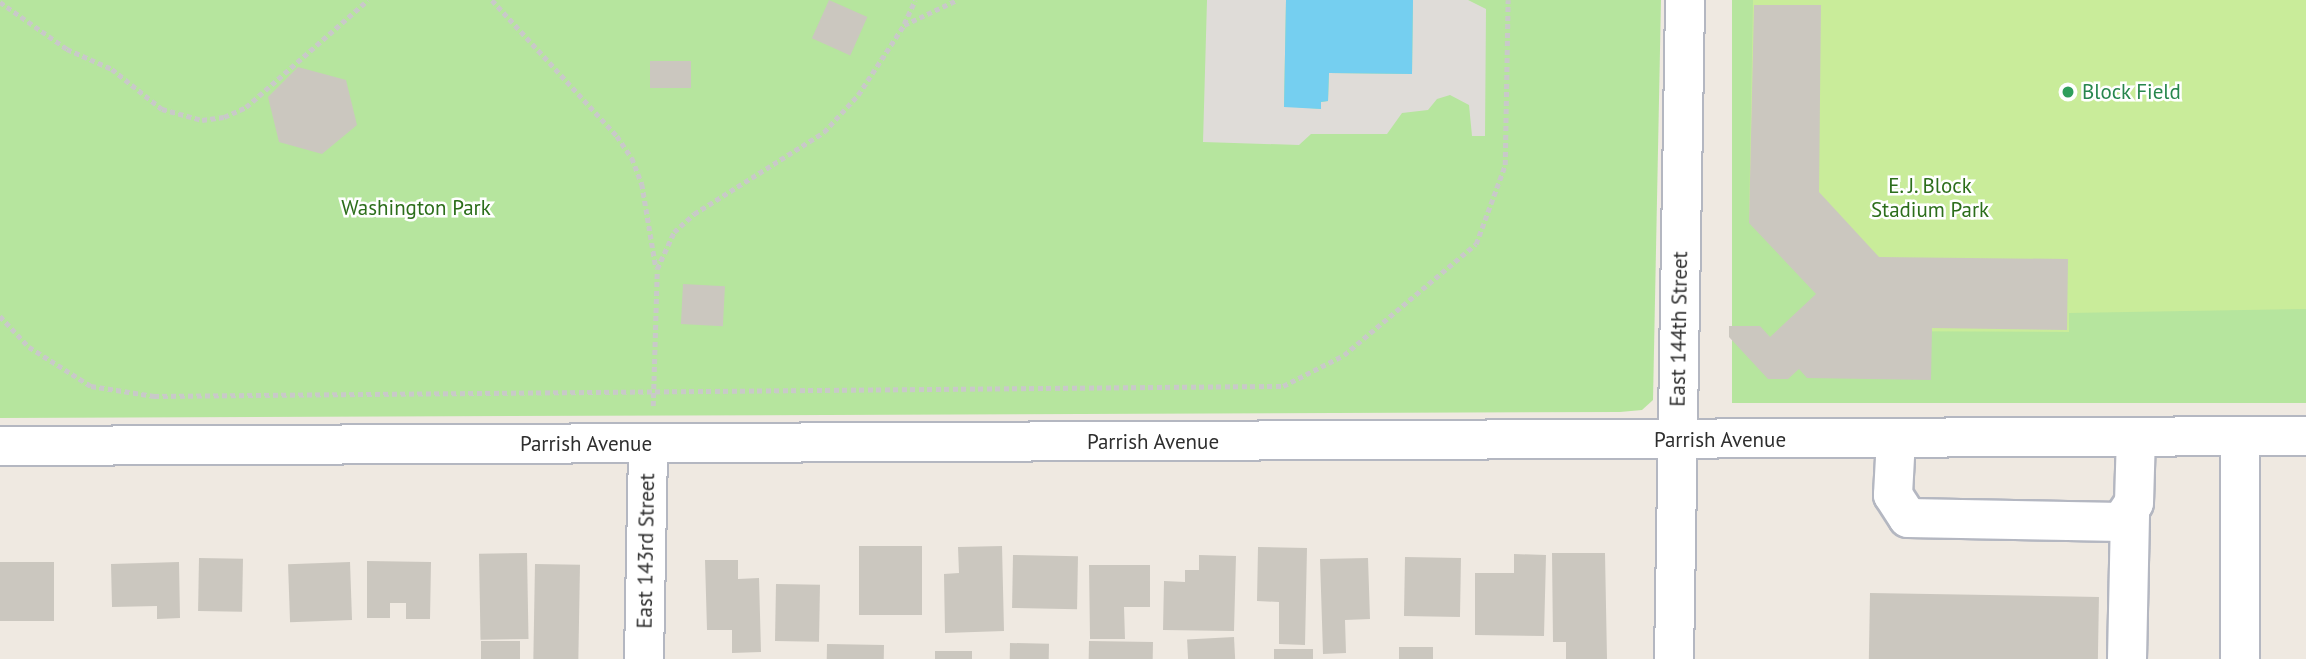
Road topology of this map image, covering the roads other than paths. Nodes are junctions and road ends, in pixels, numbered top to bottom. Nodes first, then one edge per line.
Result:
1 (1685, 0) edge
2 (2240, 436) junction
3 (2306, 436) edge
4 (2136, 437) junction
5 (1896, 439) junction
6 (1678, 440) junction
7 (648, 444) junction
8 (0, 446) edge
9 (2130, 514) junction
10 (644, 659) edge
11 (1674, 659) edge
12 (2127, 659) edge
13 (2240, 659) edge

1 - 6 street, East 144th Street
2 - 3 street, Parrish Avenue
2 - 4 street, Parrish Avenue
2 - 13 street
4 - 5 street, Parrish Avenue
4 - 9 street
5 - 6 street, Parrish Avenue
5 - 9 street
6 - 7 street, Parrish Avenue
6 - 11 street, East 144th Street
7 - 8 street, Parrish Avenue
7 - 10 street, East 143rd Street
9 - 12 street

